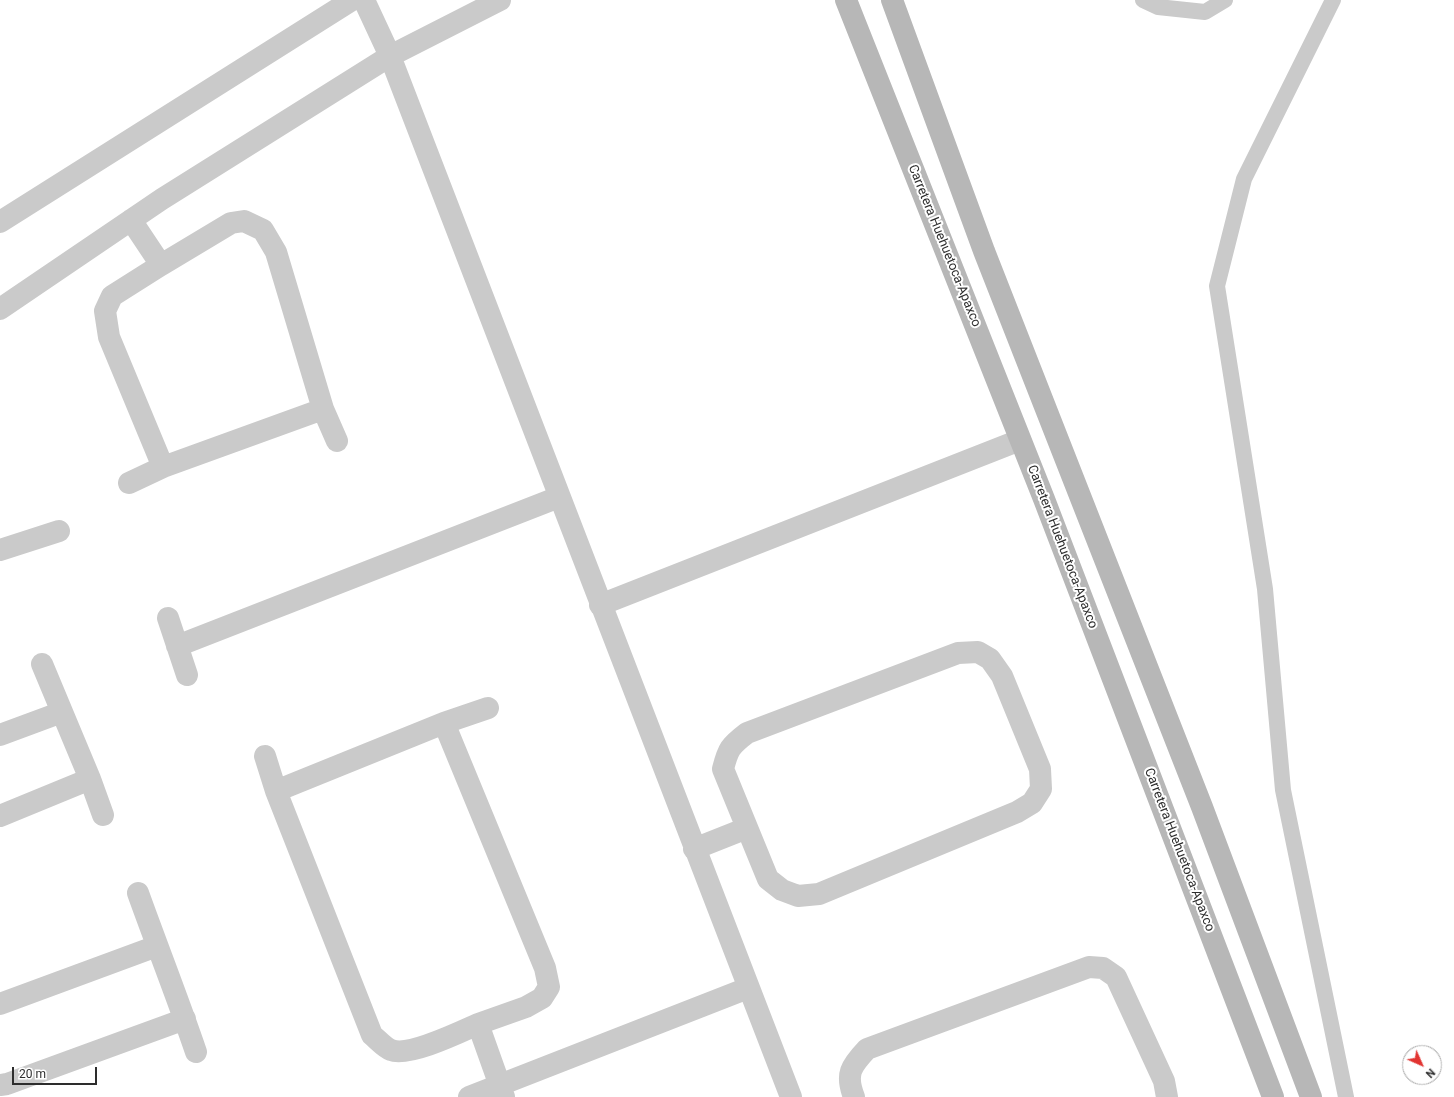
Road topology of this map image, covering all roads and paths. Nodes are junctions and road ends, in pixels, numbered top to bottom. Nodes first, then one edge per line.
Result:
1 (352, 0) edge
2 (364, 0) edge
3 (500, 0) edge
4 (846, 0) edge
5 (892, 0) edge
6 (1143, 0) edge
7 (1225, 0) edge
8 (1333, 0) edge
9 (390, 56) junction
10 (131, 220) junction
11 (0, 222) edge
12 (161, 265) junction
13 (0, 309) edge
14 (323, 409) junction
15 (1020, 440) junction
16 (337, 441) dead end
17 (163, 467) junction
18 (129, 483) dead end
19 (559, 497) junction
20 (58, 531) dead end
21 (0, 549) edge
22 (600, 604) junction
23 (168, 618) dead end
24 (177, 646) junction
25 (42, 664) dead end
26 (187, 675) dead end
27 (488, 708) dead end
28 (62, 712) junction
29 (444, 722) junction
30 (0, 734) edge
31 (265, 756) dead end
32 (90, 779) junction
33 (276, 790) junction
34 (103, 815) dead end
35 (0, 816) edge
36 (747, 828) junction
37 (694, 849) junction
38 (138, 893) dead end
39 (156, 946) junction
40 (748, 988) junction
41 (0, 1004) edge
42 (185, 1019) junction
43 (478, 1024) junction
44 (196, 1052) dead end
45 (0, 1085) edge
46 (501, 1091) edge
47 (469, 1097) edge
48 (791, 1097) edge
49 (854, 1097) edge
50 (1167, 1097) edge
51 (1273, 1097) edge
52 (1311, 1097) edge
53 (1346, 1097) edge

1 - 11 street
2 - 9 street
3 - 9 street
4 - 15 main road, Carretera Huehuetoca-Apaxco
5 - 52 main road
6 - 7 lane
8 - 53 lane
9 - 10 street
9 - 19 street
10 - 12 street
10 - 13 street
12 - 14 street
12 - 17 street
14 - 16 street
14 - 17 street
15 - 22 street
15 - 51 main road, Carretera Huehuetoca-Apaxco
17 - 18 street
19 - 22 street
19 - 24 street
20 - 21 street
22 - 37 street
23 - 24 street
24 - 26 street
25 - 28 street
27 - 29 street
28 - 30 street
28 - 32 street
29 - 33 street
29 - 43 street
31 - 33 street
32 - 34 street
32 - 35 street
33 - 43 street
36 - 36 street
36 - 37 street
37 - 40 street
38 - 39 street
39 - 41 street
39 - 42 street
40 - 46 street
40 - 48 street
42 - 44 street
42 - 45 street
43 - 46 street
46 - 47 street
49 - 50 street

